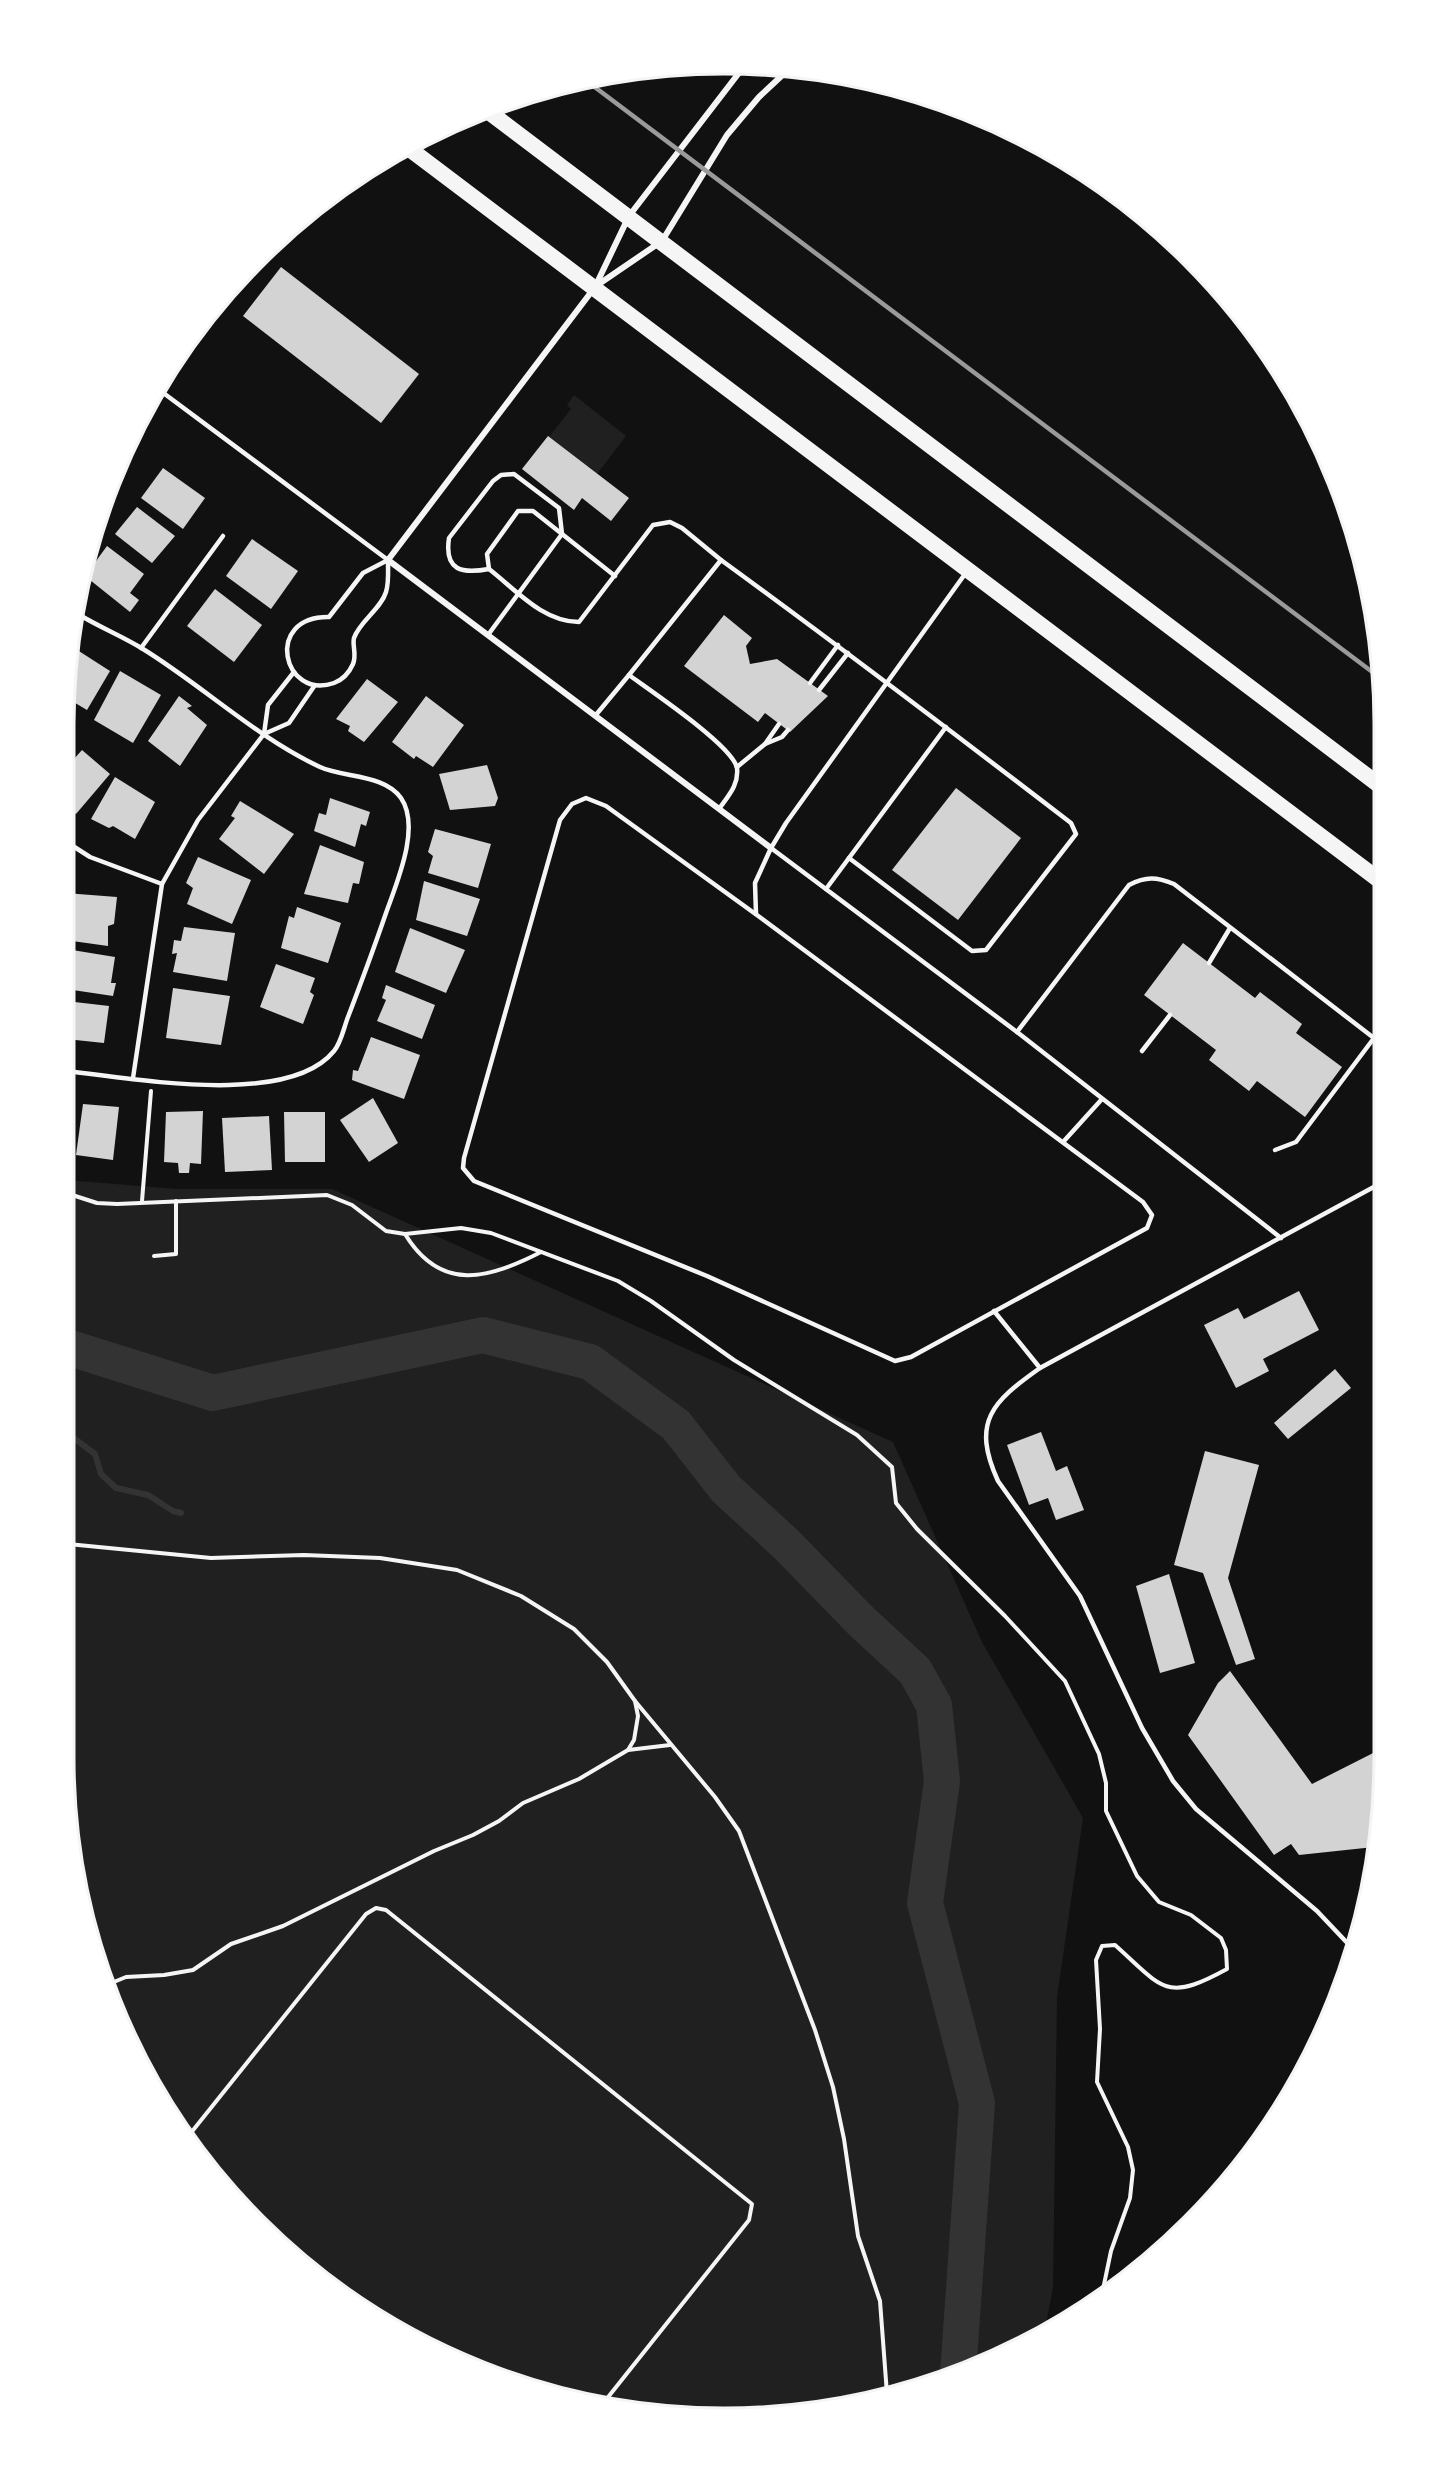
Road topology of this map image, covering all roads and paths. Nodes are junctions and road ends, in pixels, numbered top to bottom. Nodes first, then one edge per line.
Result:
1 (738, 74) edge
2 (781, 76) edge
3 (494, 116) edge
4 (415, 153) edge
5 (629, 216) junction
6 (662, 241) junction
7 (595, 286) junction
8 (164, 393) edge
9 (562, 534) junction
10 (223, 536) dead end
11 (388, 560) junction
12 (721, 560) junction
13 (489, 569) junction
14 (968, 569) junction
15 (615, 576) junction
16 (519, 592) junction
17 (83, 617) edge
18 (488, 635) junction
19 (838, 645) junction
20 (141, 648) junction
21 (848, 653) junction
22 (294, 672) junction
23 (630, 675) junction
24 (887, 682) junction
25 (810, 683) dead end
26 (315, 685) junction
27 (819, 690) dead end
28 (595, 716) junction
29 (779, 724) dead end
30 (946, 727) junction
31 (788, 730) dead end
32 (264, 734) junction
33 (765, 744) junction
34 (737, 767) junction
35 (1373, 780) edge
36 (719, 808) junction
37 (74, 847) edge
38 (771, 848) junction
39 (849, 858) junction
40 (1373, 875) edge
41 (162, 884) junction
42 (826, 889) junction
43 (756, 914) junction
44 (1230, 928) junction
45 (1209, 963) dead end
46 (1170, 1015) dead end
47 (1017, 1032) junction
48 (1373, 1037) edge
49 (1373, 1039) edge
50 (1142, 1051) dead end
51 (74, 1072) edge
52 (133, 1078) junction
53 (152, 1080) junction
54 (1102, 1099) junction
55 (1064, 1142) junction
56 (1275, 1150) dead end
57 (1373, 1187) edge
58 (74, 1196) edge
59 (142, 1201) junction
60 (176, 1201) junction
61 (405, 1234) junction
62 (1281, 1238) junction
63 (541, 1251) junction
64 (154, 1256) dead end
65 (994, 1311) junction
66 (1040, 1368) junction
67 (74, 1545) edge
68 (635, 1701) junction
69 (671, 1745) junction
70 (628, 1750) junction
71 (1346, 1942) edge
72 (113, 1980) edge
73 (192, 2132) edge
74 (1104, 2285) edge
75 (886, 2387) edge
76 (608, 2398) edge

1 - 5 street
2 - 6 street
3 - 5 highway
4 - 7 highway
5 - 6 highway
5 - 7 street
6 - 7 street
6 - 35 highway
7 - 11 street
7 - 14 highway
8 - 11 lane
9 - 13 lane
9 - 13 lane
9 - 15 lane
9 - 16 lane
10 - 20 lane
11 - 18 street
11 - 22 lane
11 - 26 lane
12 - 15 lane
12 - 19 lane
12 - 23 lane
13 - 16 lane
14 - 24 lane
14 - 40 highway
15 - 16 lane
16 - 18 lane
17 - 20 lane
18 - 28 street
19 - 21 lane
19 - 25 lane
20 - 32 lane
21 - 24 lane
21 - 27 lane
22 - 26 lane
22 - 32 lane
23 - 28 lane
23 - 34 lane
24 - 30 lane
24 - 38 lane
26 - 32 lane
28 - 36 street
29 - 33 lane
30 - 39 lane
30 - 39 lane
31 - 33 lane
32 - 41 lane
32 - 53 lane
33 - 34 lane
34 - 36 lane
36 - 38 street
37 - 41 lane
38 - 42 lane
38 - 43 lane
39 - 42 lane
41 - 52 lane
42 - 47 lane
43 - 55 lane
43 - 65 lane
44 - 45 lane
44 - 47 lane
44 - 48 lane
46 - 50 lane
47 - 54 lane
49 - 56 lane
51 - 52 lane
52 - 53 lane
53 - 59 path
54 - 55 lane
54 - 62 lane
55 - 65 lane
57 - 62 lane
58 - 59 path
59 - 60 path
60 - 61 path
60 - 64 path
61 - 63 path
61 - 63 path
62 - 66 lane
63 - 74 path
65 - 66 lane
66 - 71 lane
67 - 68 path
68 - 69 path
68 - 70 path
69 - 70 path
69 - 75 path
70 - 72 path
73 - 76 path

